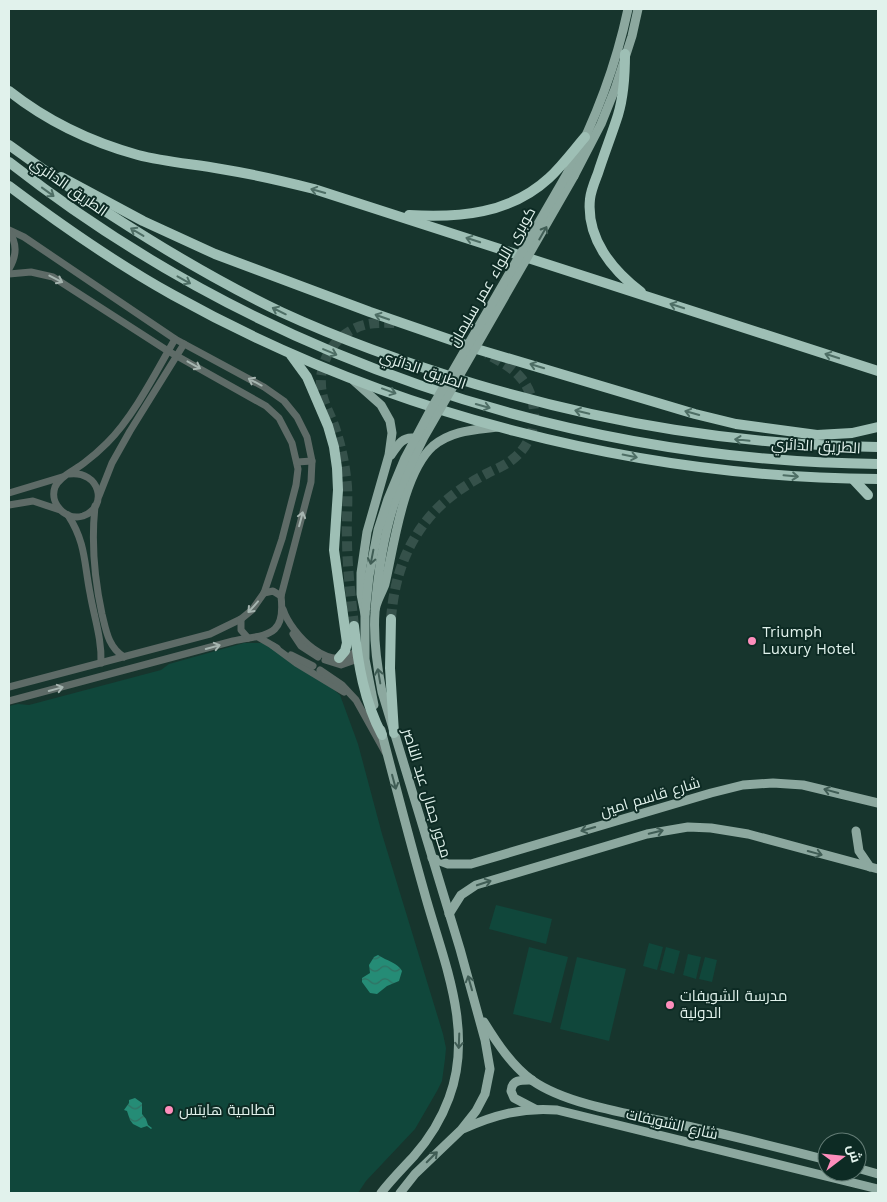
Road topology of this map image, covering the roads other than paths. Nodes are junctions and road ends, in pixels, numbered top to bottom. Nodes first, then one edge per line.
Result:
1 (628, 9) edge
2 (638, 9) edge
3 (625, 54) junction
4 (9, 91) edge
5 (585, 137) junction
6 (9, 145) edge
7 (9, 162) edge
8 (42, 169) junction
9 (571, 174) junction
10 (9, 186) edge
11 (393, 214) junction
12 (9, 231) edge
13 (9, 270) edge
14 (9, 274) edge
15 (646, 296) junction
16 (175, 339) junction
17 (184, 344) junction
18 (168, 351) junction
19 (286, 351) junction
20 (176, 356) junction
21 (878, 371) edge
22 (348, 376) junction
23 (501, 427) junction
24 (878, 427) edge
25 (828, 435) junction
26 (878, 447) edge
27 (388, 460) junction
28 (312, 461) junction
29 (297, 462) junction
30 (419, 464) junction
31 (878, 464) edge
32 (67, 475) junction
33 (853, 479) junction
34 (878, 479) edge
35 (9, 493) edge
36 (868, 496) dead end
37 (98, 499) junction
38 (9, 505) edge
39 (95, 506) junction
40 (60, 510) junction
41 (68, 515) junction
42 (282, 539) junction
43 (295, 543) junction
44 (264, 593) junction
45 (281, 596) junction
46 (283, 609) junction
47 (375, 609) junction
48 (365, 614) junction
49 (241, 619) junction
50 (390, 619) tunnel mouth
51 (288, 621) junction
52 (354, 626) tunnel mouth
53 (258, 637) junction
54 (248, 638) junction
55 (273, 646) junction
56 (358, 655) junction
57 (124, 657) junction
58 (339, 658) junction
59 (101, 663) junction
60 (9, 686) edge
61 (9, 701) edge
62 (360, 705) junction
63 (394, 733) junction
64 (382, 735) junction
65 (388, 756) junction
66 (878, 803) edge
67 (856, 831) dead end
68 (432, 858) junction
69 (876, 868) edge
70 (450, 914) junction
71 (478, 1013) junction
72 (532, 1080) junction
73 (535, 1109) junction
74 (461, 1130) junction
75 (817, 1158) edge
76 (875, 1162) dead end
77 (875, 1173) edge
78 (878, 1189) edge
79 (381, 1193) edge
80 (400, 1193) edge

1 - 5 main road, كوبرى اللواء عمر سليمان
2 - 3 main road, كوبرى اللواء عمر سليمان
3 - 9 main road, كوبرى اللواء عمر سليمان
3 - 15 highway
11 -> 4 highway
5 - 9 main road, كوبرى اللواء عمر سليمان
5 - 11 highway
6 - 8 highway, الطريق الدائري
7 -> 31 highway, الطريق الدائري
25 -> 8 highway
26 -> 8 highway, الطريق الدائري
47 -> 9 main road, كوبرى اللواء عمر سليمان, bridge
9 -> 48 main road, كوبرى اللواء عمر سليمان, bridge
10 - 19 highway, الطريق الدائري
15 -> 11 highway
12 - 13 street
12 - 16 street
14 -> 18 street
21 -> 15 highway
16 - 17 street
16 - 18 street
17 - 20 street
28 -> 17 street
18 - 20 street
18 - 32 street
19 - 22 highway, الطريق الدائري
19 - 58 highway
20 -> 29 street
20 - 37 street
22 -> 23 highway, الطريق الدائري
22 - 27 main road, محور جمال عبد الناصر
23 - 30 main road, محور جمال عبد الناصر
23 -> 33 highway, الطريق الدائري
24 - 25 highway
25 - 26 highway
27 - 30 main road
27 - 48 main road, محور جمال عبد الناصر
28 - 29 street
43 -> 28 street
29 - 42 street
30 - 47 main road, محور جمال عبد الناصر
32 - 35 street
32 - 37 street
32 - 40 street
33 - 34 highway, الطريق الدائري
33 - 36 highway
37 - 39 street
38 - 40 street
39 - 41 street
39 - 57 street
40 - 41 street
41 - 59 street
42 - 43 street
42 - 44 street
43 - 45 street
44 - 45 street
44 -> 49 street
45 - 46 street
46 - 51 street
46 - 53 street
63 -> 47 main road, محور جمال عبد الناصر
48 - 64 main road, محور جمال عبد الناصر
49 - 54 street
49 - 57 street
50 - 63 highway
51 - 56 street
51 - 58 street
52 - 56 highway
53 - 54 street
53 - 55 street
61 -> 54 street
55 - 62 street
55 - 62 street
56 - 58 street
56 - 64 highway
57 - 59 street
59 - 60 street
62 - 65 street
63 - 68 main road, محور جمال عبد الناصر
64 - 65 main road, محور جمال عبد الناصر
65 -> 79 main road, محور جمال عبد الناصر
66 -> 68 main road, شارع قاسم امين
67 - 69 main road
68 - 70 main road, محور جمال عبد الناصر
70 -> 69 main road
71 -> 70 main road, محور جمال عبد الناصر
71 - 72 main road, شارع الشويفات
71 - 74 main road, محور جمال عبد الناصر
72 - 73 main road
72 - 75 main road, شارع الشويفات
73 - 74 main road, شارع الشويفات
73 - 78 main road, شارع الشويفات
80 -> 74 main road, محور جمال عبد الناصر
76 - 77 main road

